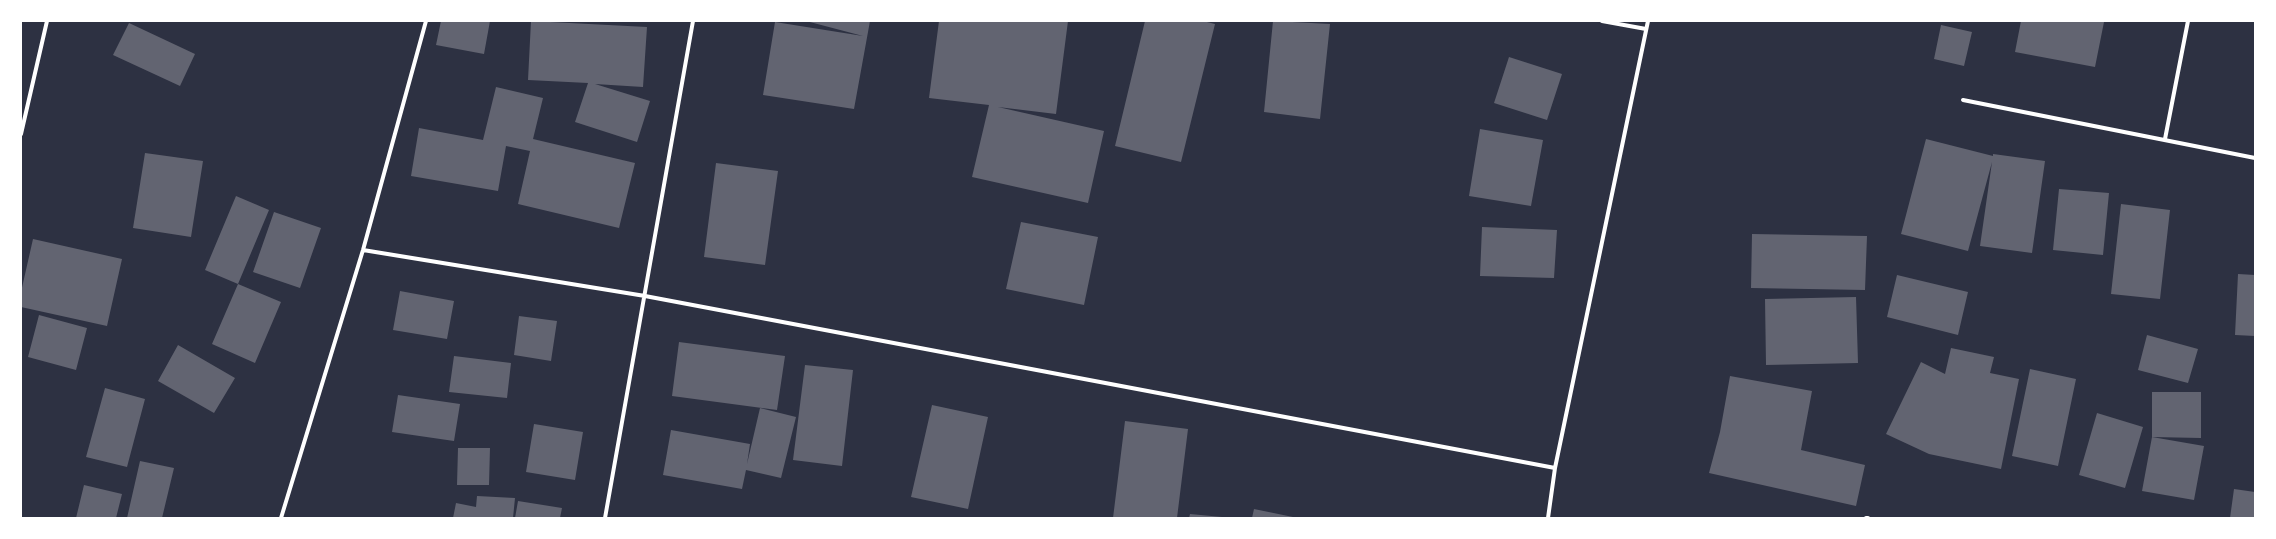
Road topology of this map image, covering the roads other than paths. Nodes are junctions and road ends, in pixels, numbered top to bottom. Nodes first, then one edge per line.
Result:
1 (47, 21) edge
2 (426, 21) edge
3 (693, 21) edge
4 (1602, 21) edge
5 (1648, 21) edge
6 (2188, 21) edge
7 (1646, 29) junction
8 (1963, 100) dead end
9 (21, 134) edge
10 (2165, 139) junction
11 (2255, 158) edge
12 (363, 250) junction
13 (645, 296) junction
14 (1555, 468) junction
15 (281, 518) edge
16 (605, 518) edge
17 (1548, 518) edge

1 - 9 street
2 - 12 street
3 - 13 street
4 - 7 street
5 - 7 street
6 - 10 street
7 - 14 street
8 - 10 street
10 - 11 street
12 - 13 street
12 - 15 street
13 - 14 street
13 - 16 street
14 - 17 street

